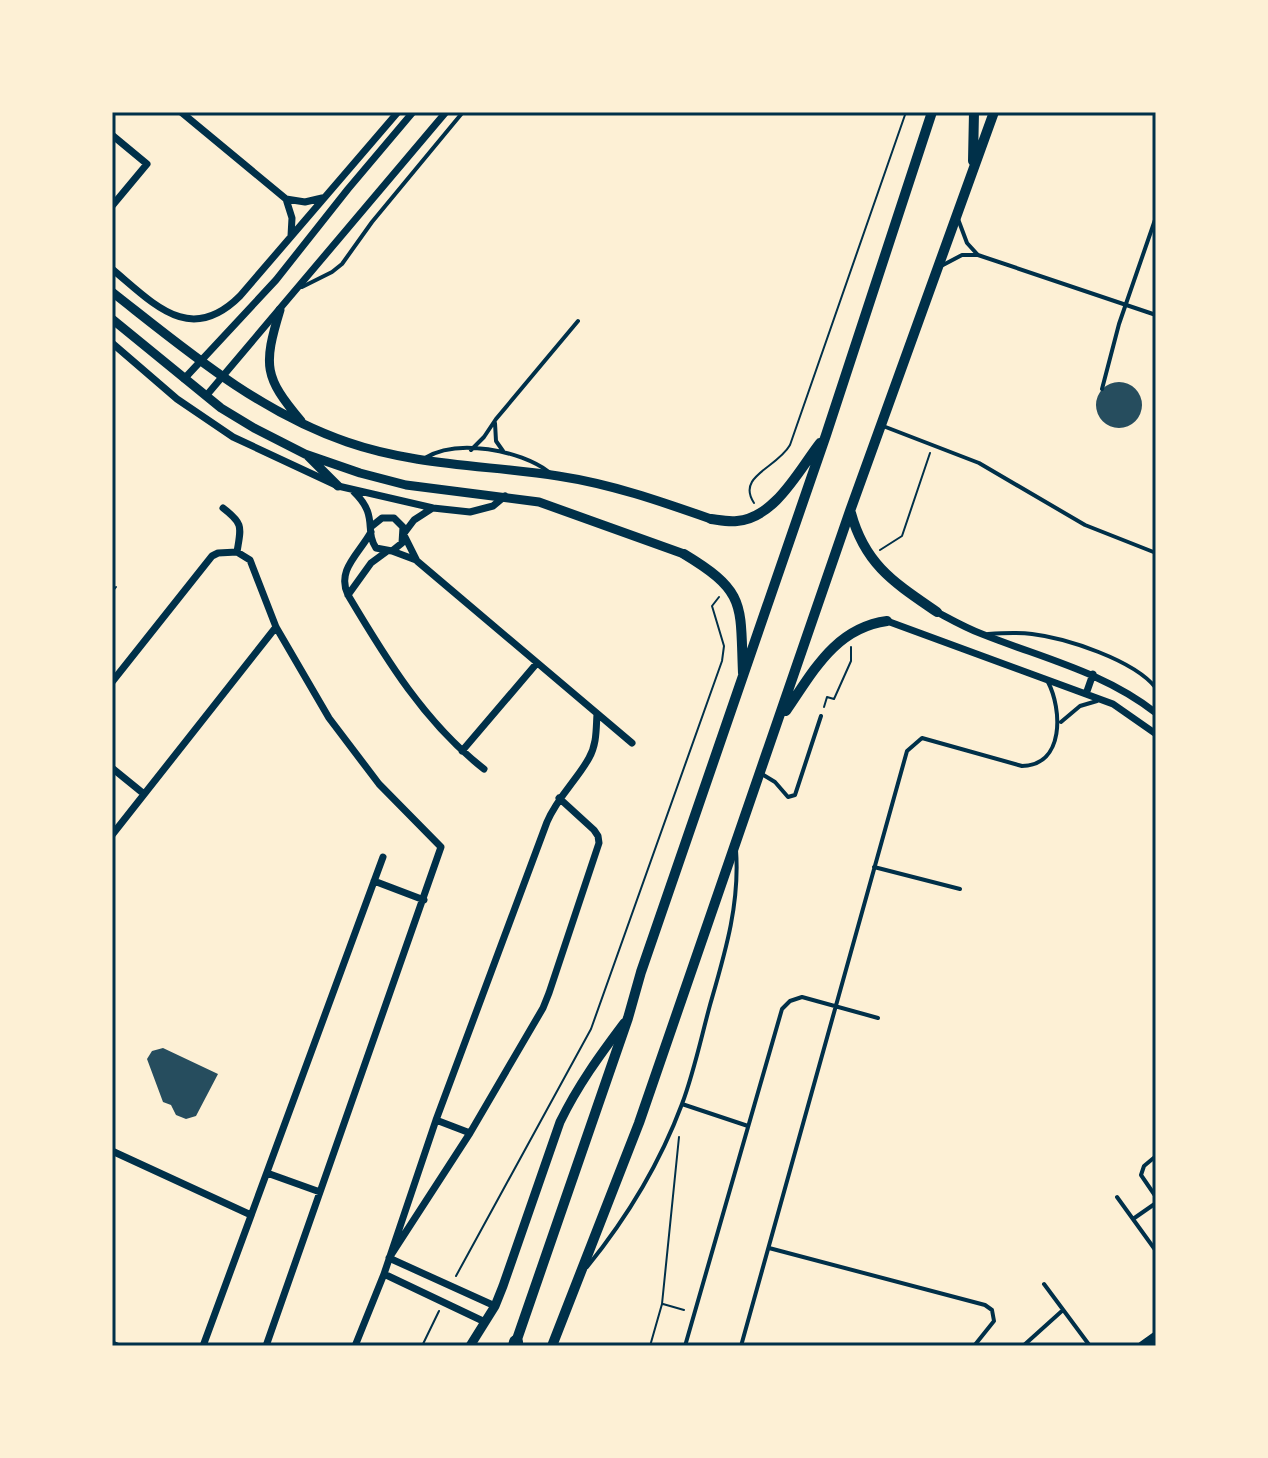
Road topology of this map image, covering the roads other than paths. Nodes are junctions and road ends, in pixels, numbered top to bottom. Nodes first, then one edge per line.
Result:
1 (398, 112) edge
2 (413, 112) edge
3 (446, 112) edge
4 (463, 112) edge
5 (932, 112) edge
6 (974, 112) edge
7 (994, 112) edge
8 (183, 113) edge
9 (112, 135) edge
10 (974, 167) junction
11 (325, 197) junction
12 (286, 199) junction
13 (112, 206) edge
14 (958, 212) junction
15 (1156, 217) edge
16 (290, 238) junction
17 (978, 255) junction
18 (112, 269) edge
19 (936, 270) junction
20 (299, 288) junction
21 (112, 292) edge
22 (1126, 305) junction
23 (280, 310) junction
24 (1156, 315) edge
25 (112, 319) edge
26 (578, 321) dead end
27 (112, 343) edge
28 (200, 361) junction
29 (223, 378) junction
30 (184, 379) junction
31 (1102, 389) dead end
32 (206, 396) junction
33 (496, 419) junction
34 (303, 424) junction
35 (881, 425) junction
36 (826, 435) junction
37 (471, 450) junction
38 (505, 452) junction
39 (305, 454) junction
40 (422, 460) junction
41 (554, 475) junction
42 (338, 486) junction
43 (353, 491) junction
44 (505, 496) junction
45 (223, 508) dead end
46 (433, 508) junction
47 (850, 511) junction
48 (711, 519) joint
49 (372, 529) junction
50 (405, 535) junction
51 (237, 552) junction
52 (389, 552) junction
53 (1156, 553) edge
54 (684, 554) joint
55 (417, 561) junction
56 (348, 595) junction
57 (937, 612) joint
58 (887, 621) joint
59 (276, 627) junction
60 (980, 634) junction
61 (537, 663) junction
62 (1093, 674) junction
63 (743, 679) junction
64 (1047, 679) junction
65 (112, 682) edge
66 (1156, 688) edge
67 (1086, 694) junction
68 (1101, 700) junction
69 (1156, 713) edge
70 (597, 714) junction
71 (821, 716) road end
72 (778, 723) junction
73 (1059, 724) junction
74 (1156, 734) edge
75 (632, 743) dead end
76 (462, 751) junction
77 (112, 768) edge
78 (484, 769) dead end
79 (760, 773) junction
80 (144, 794) junction
81 (559, 798) junction
82 (112, 835) edge
83 (736, 840) junction
84 (383, 857) dead end
85 (874, 867) junction
86 (374, 881) junction
87 (960, 889) dead end
88 (424, 900) junction
89 (835, 1006) junction
90 (628, 1018) junction
91 (878, 1018) dead end
92 (682, 1104) junction
93 (436, 1120) junction
94 (748, 1126) junction
95 (470, 1133) junction
96 (112, 1151) edge
97 (1156, 1156) edge
98 (267, 1173) junction
99 (320, 1192) junction
100 (1117, 1197) dead end
101 (1156, 1200) edge
102 (251, 1215) junction
103 (1133, 1219) junction
104 (769, 1248) junction
105 (1156, 1251) edge
106 (389, 1258) junction
107 (384, 1274) junction
108 (576, 1282) junction
109 (1044, 1284) dead end
110 (495, 1306) junction
111 (1063, 1310) junction
112 (485, 1322) junction
113 (1156, 1336) edge
114 (515, 1345) edge
115 (1087, 1345) edge
116 (203, 1346) edge
117 (266, 1346) edge
118 (355, 1346) edge
119 (470, 1346) edge
120 (552, 1346) edge
121 (687, 1346) edge
122 (741, 1346) edge
123 (974, 1346) edge
124 (1023, 1346) edge
125 (1142, 1346) edge

1 - 11 street
2 - 28 street
3 - 20 street
4 - 20 lane
5 - 36 main road
6 - 10 main road
7 - 10 main road
8 - 12 street
9 - 13 street
10 - 14 main road
11 - 12 street
11 - 16 street
12 - 16 street
14 - 17 lane
14 - 19 main road
15 - 22 lane
16 - 18 street
17 - 19 lane
17 - 22 lane
19 - 35 main road
20 - 23 street
21 - 28 street
22 - 24 lane
22 - 31 lane
23 - 29 street
23 - 34 street
25 - 30 street
26 - 33 lane
27 - 42 street
28 - 29 street
28 - 30 street
29 - 32 street
29 - 34 street
30 - 32 street
32 - 39 street
33 - 37 lane
33 - 38 lane
34 - 40 street
35 - 47 main road
35 - 53 lane
36 - 48 main road
36 - 63 main road
37 - 38 lane
37 - 40 lane
38 - 41 lane
39 - 42 street
39 - 44 street
40 - 41 street
41 - 48 street
42 - 43 street
43 - 46 street
43 - 49 street
44 - 46 street
44 - 54 street
45 - 51 street
46 - 50 street
47 - 57 main road
47 - 72 main road
49 - 50 street
49 - 52 street
49 - 56 street
50 - 52 street
50 - 55 street
51 - 59 street
51 - 65 street
52 - 55 street
52 - 56 street
54 - 63 main road
55 - 61 street
56 - 76 street
57 - 60 street
58 - 64 street
58 - 72 main road
59 - 80 street
59 - 88 street
60 - 62 street
60 - 66 lane
61 - 70 street
61 - 76 street
62 - 67 street
62 - 69 street
63 - 90 main road
64 - 67 street
64 - 73 lane
67 - 68 street
68 - 73 lane
68 - 74 street
70 - 75 street
70 - 81 street
71 - 79 lane
72 - 79 main road
73 - 85 lane
76 - 78 street
77 - 80 street
79 - 83 main road
80 - 82 street
81 - 93 street
81 - 95 street
83 - 92 lane
83 - 108 main road
84 - 86 street
85 - 87 lane
85 - 89 lane
86 - 88 street
86 - 98 street
88 - 99 street
89 - 91 lane
89 - 94 lane
89 - 104 lane
90 - 110 street
90 - 114 main road
92 - 94 lane
92 - 108 lane
93 - 95 street
93 - 106 street
94 - 121 lane
95 - 106 street
96 - 102 street
97 - 101 lane
98 - 99 street
98 - 102 street
99 - 117 street
100 - 103 lane
101 - 103 lane
102 - 116 street
103 - 105 lane
104 - 122 lane
104 - 123 lane
106 - 107 street
106 - 110 street
107 - 112 street
107 - 118 street
108 - 120 main road
109 - 111 lane
110 - 112 street
111 - 115 lane
111 - 124 lane
112 - 119 street
113 - 125 street

